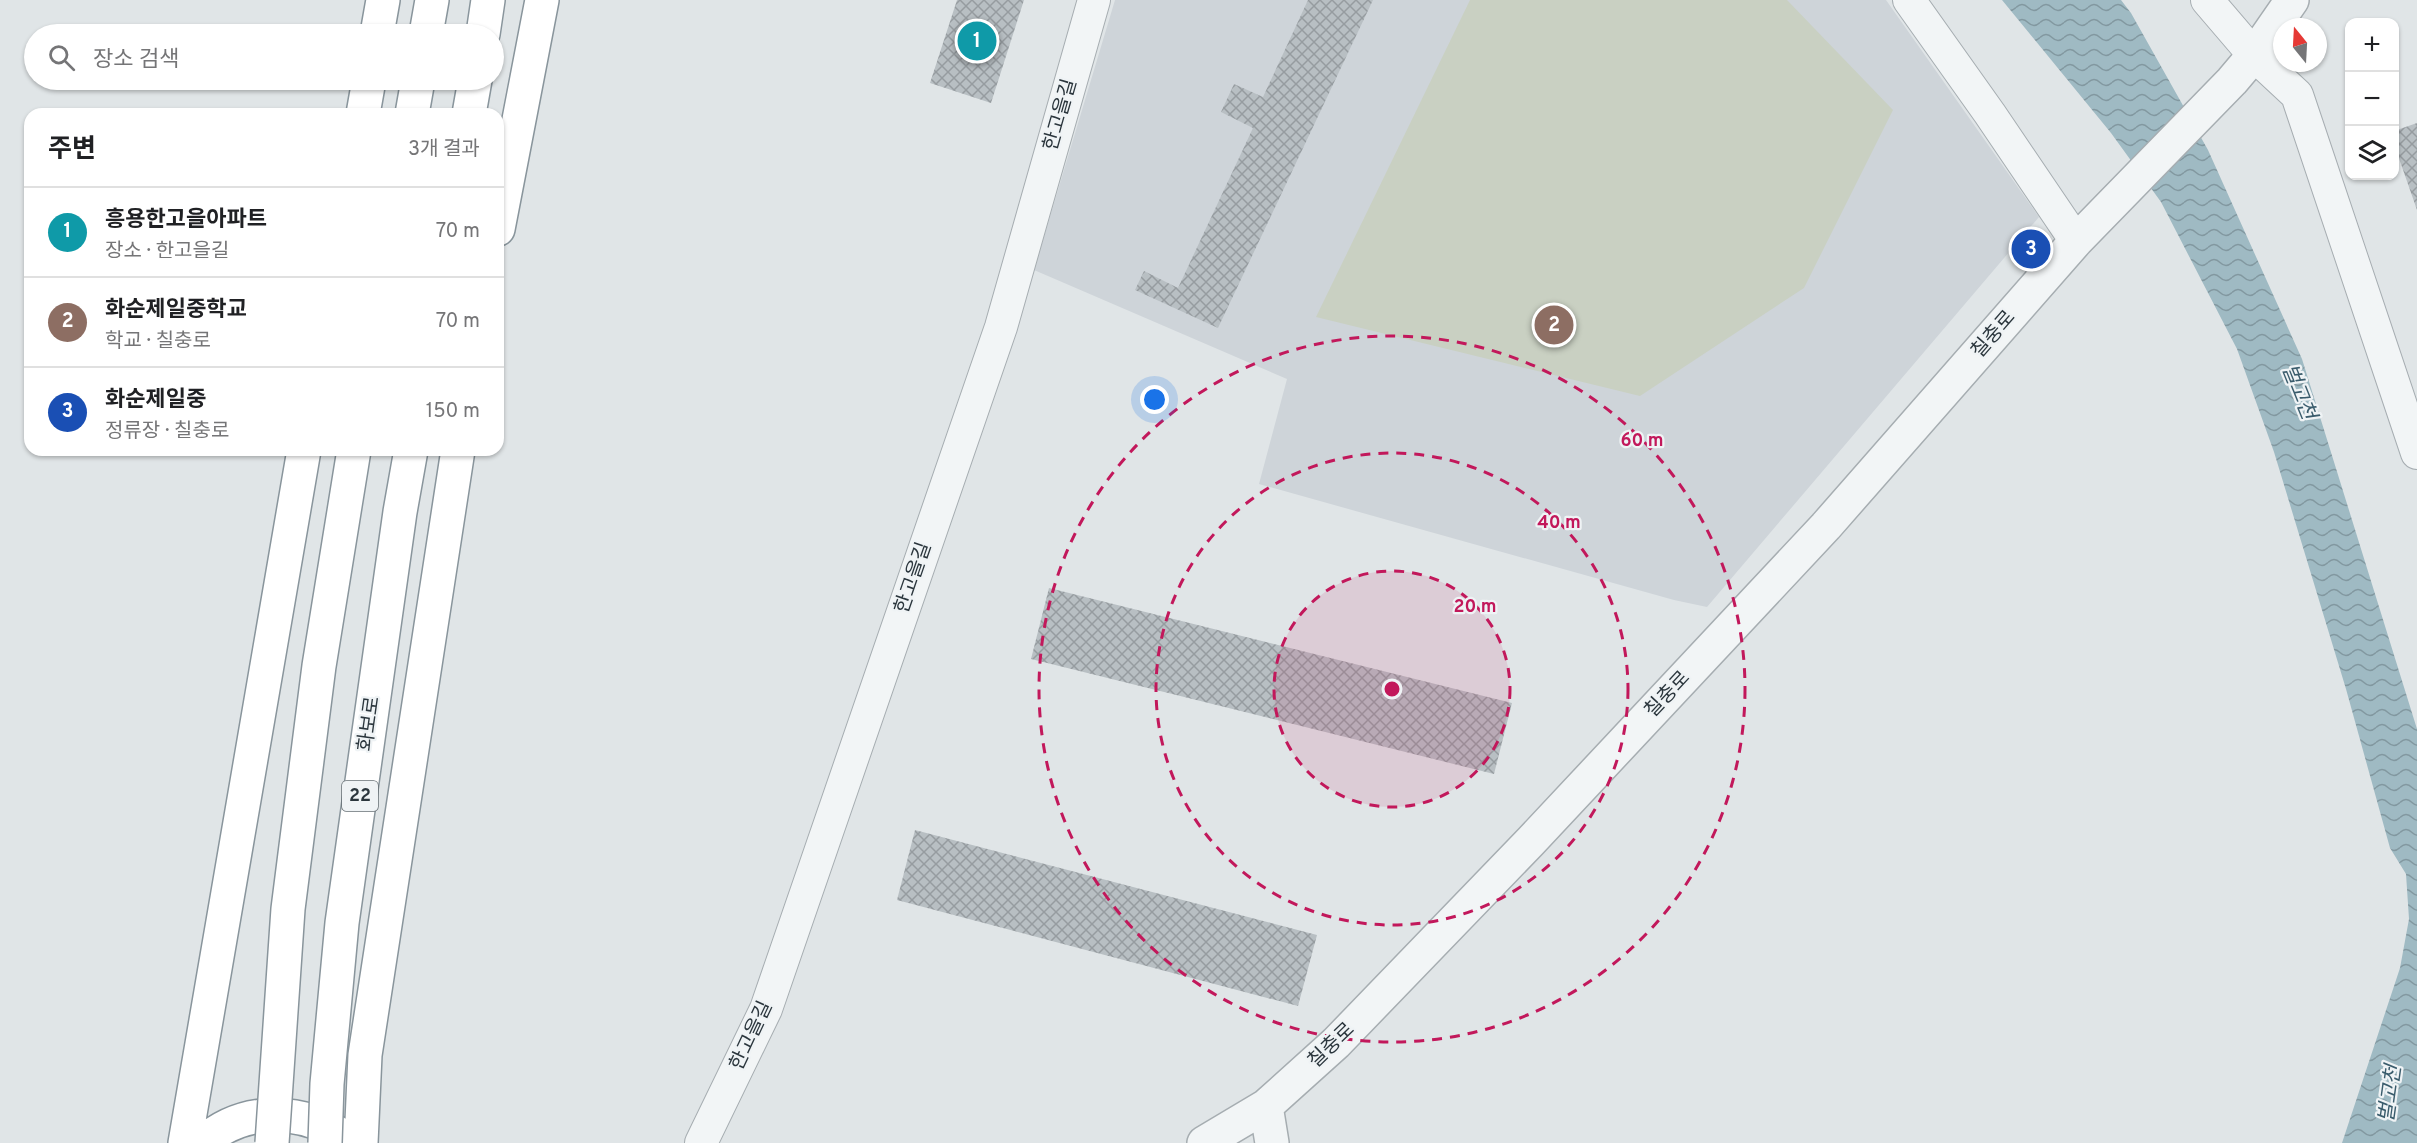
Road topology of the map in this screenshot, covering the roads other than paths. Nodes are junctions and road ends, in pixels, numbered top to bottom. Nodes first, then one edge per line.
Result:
1 (383, 0) edge
2 (432, 0) edge
3 (488, 0) edge
4 (542, 0) edge
5 (1094, 0) edge
6 (1909, 0) edge
7 (2207, 0) edge
8 (2292, 0) edge
9 (379, 24) edge
10 (428, 24) edge
11 (484, 24) edge
12 (2253, 55) junction
13 (367, 90) edge
14 (416, 90) edge
15 (473, 90) edge
16 (364, 108) edge
17 (413, 108) edge
18 (470, 108) edge
19 (504, 198) edge
20 (2076, 241) junction
21 (2417, 453) edge
22 (303, 456) edge
23 (353, 456) edge
24 (410, 456) edge
25 (457, 456) edge
26 (1266, 1106) junction
27 (185, 1143) edge
28 (202, 1143) edge
29 (272, 1143) edge
30 (325, 1143) edge
31 (351, 1143) edge
32 (361, 1143) edge
33 (701, 1143) edge
34 (1204, 1143) edge
35 (1272, 1143) edge

1 - 9 highway
2 - 10 highway
3 - 11 highway
4 - 19 highway
5 - 33 street, 한고을길
6 - 20 street
7 - 12 street
8 - 12 street
12 - 20 street, 칠충로
12 - 21 street
13 - 16 highway
14 - 17 highway
15 - 18 highway
20 - 26 street, 칠충로
22 - 27 highway
23 - 29 highway, bridge
24 - 30 highway, 화보로 / 22, bridge
25 - 32 highway
26 - 34 street, 칠충로
26 - 35 street
28 - 31 highway

